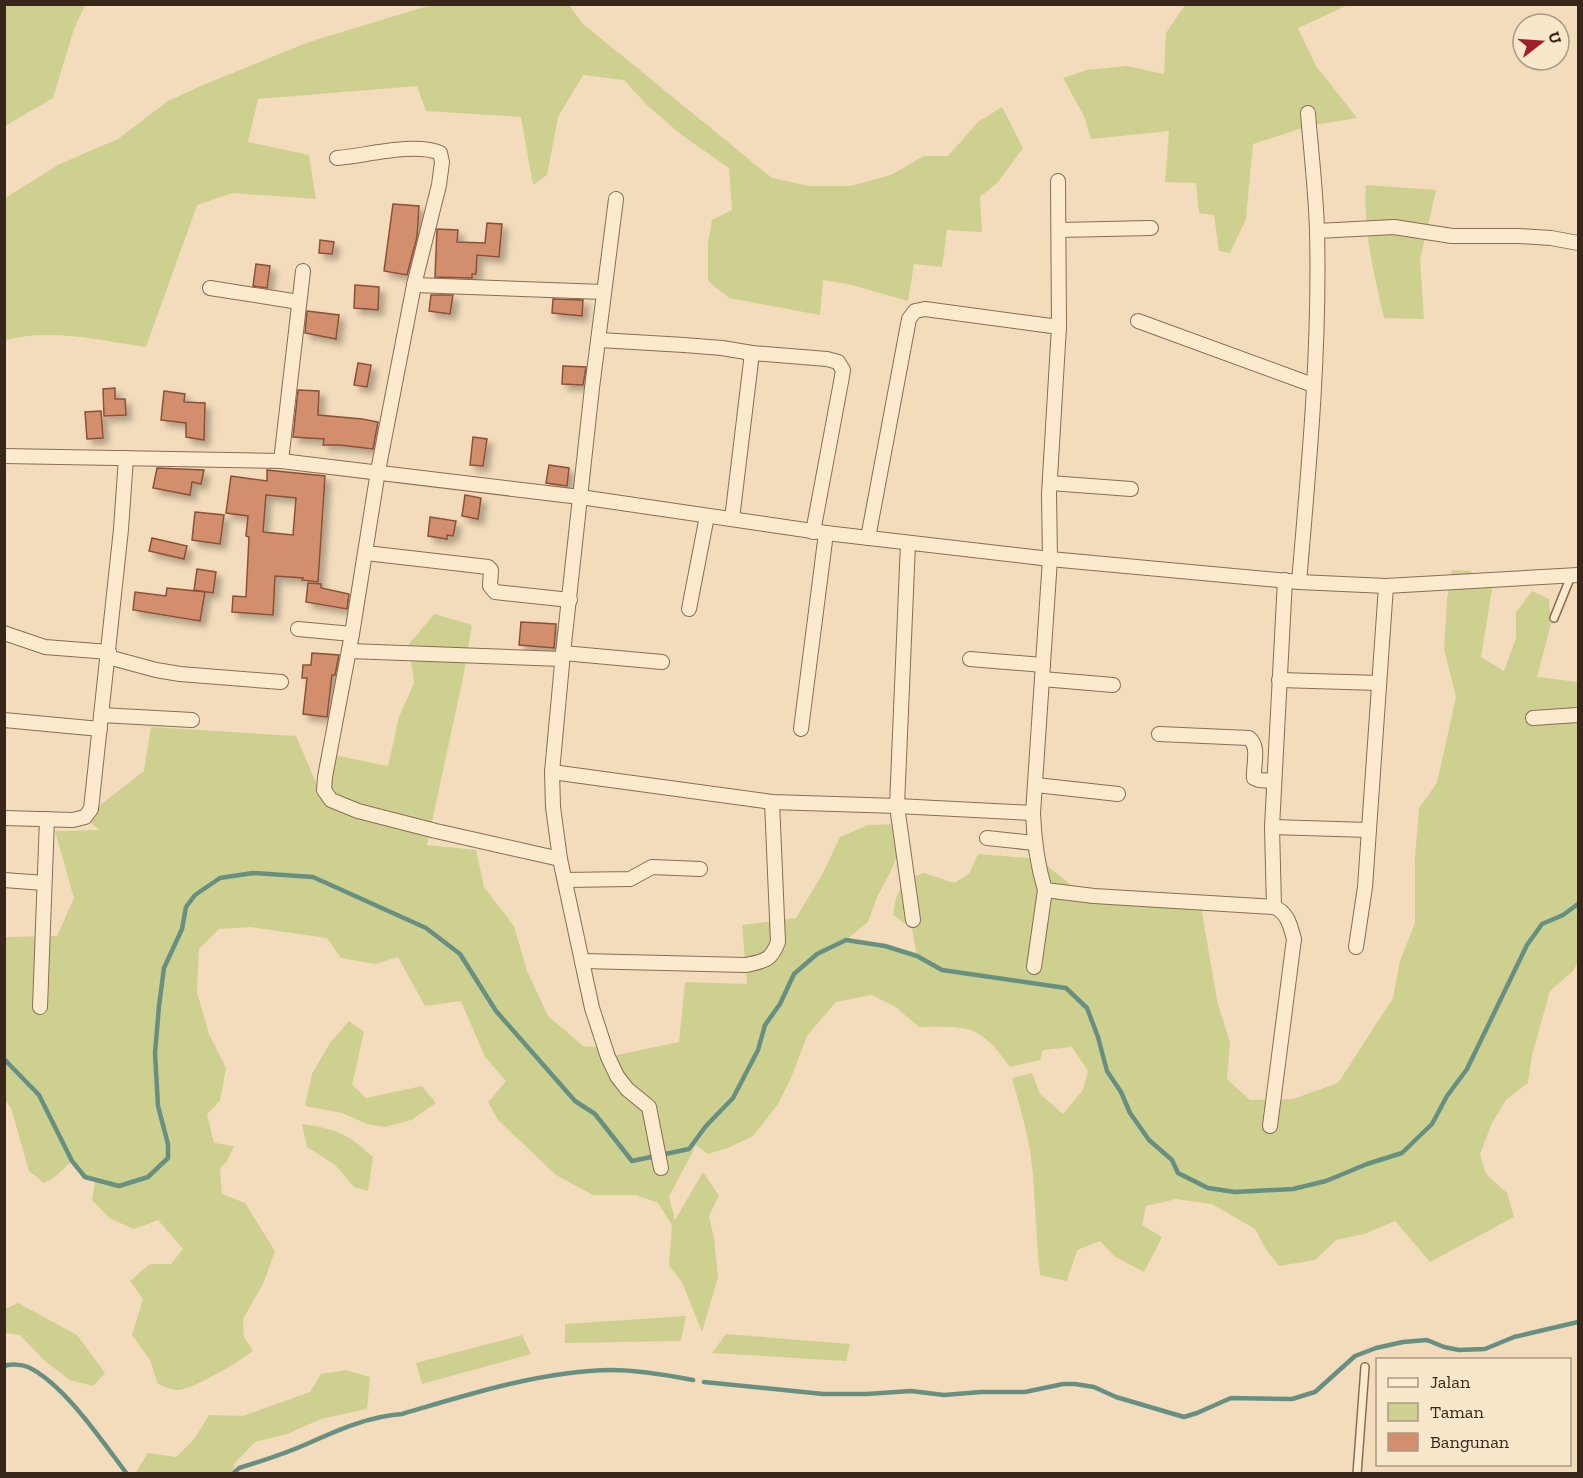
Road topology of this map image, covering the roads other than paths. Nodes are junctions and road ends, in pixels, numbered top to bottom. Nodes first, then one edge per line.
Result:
1 (1308, 113) dead end
2 (337, 158) dead end
3 (1058, 181) dead end
4 (616, 199) dead end
5 (1151, 228) dead end
6 (1059, 231) junction
7 (1317, 231) junction
8 (1578, 243) edge
9 (303, 271) dead end
10 (414, 285) junction
11 (210, 288) dead end
12 (604, 292) junction
13 (299, 302) junction
14 (1138, 321) dead end
15 (1059, 327) junction
16 (600, 340) junction
17 (752, 353) junction
18 (1313, 385) junction
19 (4, 456) edge
20 (126, 458) junction
21 (281, 461) junction
22 (378, 471) junction
23 (1050, 483) junction
24 (1131, 489) dead end
25 (580, 497) junction
26 (707, 516) junction
27 (732, 519) junction
28 (820, 532) junction
29 (868, 538) junction
30 (908, 543) junction
31 (366, 553) junction
32 (1050, 560) junction
33 (1575, 576) edge
34 (1292, 581) junction
35 (1386, 586) junction
36 (570, 600) junction
37 (689, 609) dead end
38 (1554, 618) dead end
39 (298, 629) dead end
40 (4, 633) edge
41 (352, 634) junction
42 (349, 651) junction
43 (108, 654) junction
44 (562, 656) junction
45 (970, 659) dead end
46 (662, 662) dead end
47 (1043, 672) junction
48 (1279, 680) junction
49 (280, 682) dead end
50 (1379, 683) junction
51 (1113, 686) dead end
52 (1578, 715) edge
53 (1533, 718) dead end
54 (4, 720) edge
55 (192, 720) dead end
56 (100, 722) junction
57 (801, 729) dead end
58 (1159, 734) dead end
59 (552, 772) junction
60 (1274, 782) junction
61 (1036, 785) junction
62 (1118, 794) dead end
63 (772, 802) junction
64 (897, 806) junction
65 (1033, 813) junction
66 (4, 818) edge
67 (47, 819) junction
68 (1272, 827) junction
69 (1368, 830) junction
70 (987, 838) dead end
71 (1034, 843) junction
72 (560, 859) junction
73 (700, 869) dead end
74 (4, 880) edge
75 (565, 880) junction
76 (44, 883) junction
77 (1045, 890) junction
78 (1274, 908) junction
79 (913, 920) dead end
80 (1356, 947) dead end
81 (582, 961) junction
82 (1035, 966) dead end
83 (40, 1007) dead end
84 (1270, 1126) dead end
85 (661, 1168) dead end
86 (1365, 1367) dead end
87 (1357, 1473) edge

1 - 7 street
2 - 10 street
3 - 6 street
4 - 12 street
5 - 6 street
6 - 15 street
7 - 8 street
7 - 18 street
9 - 13 street
10 - 12 street
10 - 22 street
11 - 13 street
12 - 16 street
13 - 21 street
14 - 18 street
15 - 23 street
15 - 29 street
16 - 17 street
16 - 25 street
17 - 27 street
17 - 28 street
18 - 34 street
19 - 20 street
20 - 21 street
20 - 43 street
21 - 22 street
22 - 25 street
22 - 31 street
23 - 24 street
23 - 32 street
25 - 26 street
25 - 36 street
26 - 27 street
26 - 37 street
27 - 28 street
28 - 29 street
28 - 57 street
29 - 30 street
30 - 32 street
30 - 64 street
31 - 36 street
31 - 41 street
32 - 34 street
32 - 47 street
33 - 35 street
33 - 38 lane
34 - 35 street
34 - 48 street
35 - 50 street
36 - 44 street
39 - 41 street
40 - 43 street
41 - 42 street
42 - 44 street
42 - 72 street
43 - 49 street
43 - 56 street
44 - 46 street
44 - 59 street
45 - 47 street
47 - 51 street
47 - 61 street
48 - 50 street
48 - 60 street
50 - 69 street
52 - 53 street
54 - 56 street
55 - 56 street
56 - 67 street
58 - 60 street
59 - 63 street
59 - 72 street
60 - 68 street
61 - 62 street
61 - 65 street
63 - 64 street
63 - 81 street
64 - 65 street
64 - 79 street
65 - 71 street
66 - 67 street
67 - 76 street
68 - 69 street
68 - 78 street
69 - 80 street
70 - 71 street
71 - 77 street
72 - 75 street
73 - 75 street
74 - 76 street
75 - 81 street
76 - 83 street
77 - 78 street
77 - 82 street
78 - 84 street
81 - 85 street
86 - 87 lane

